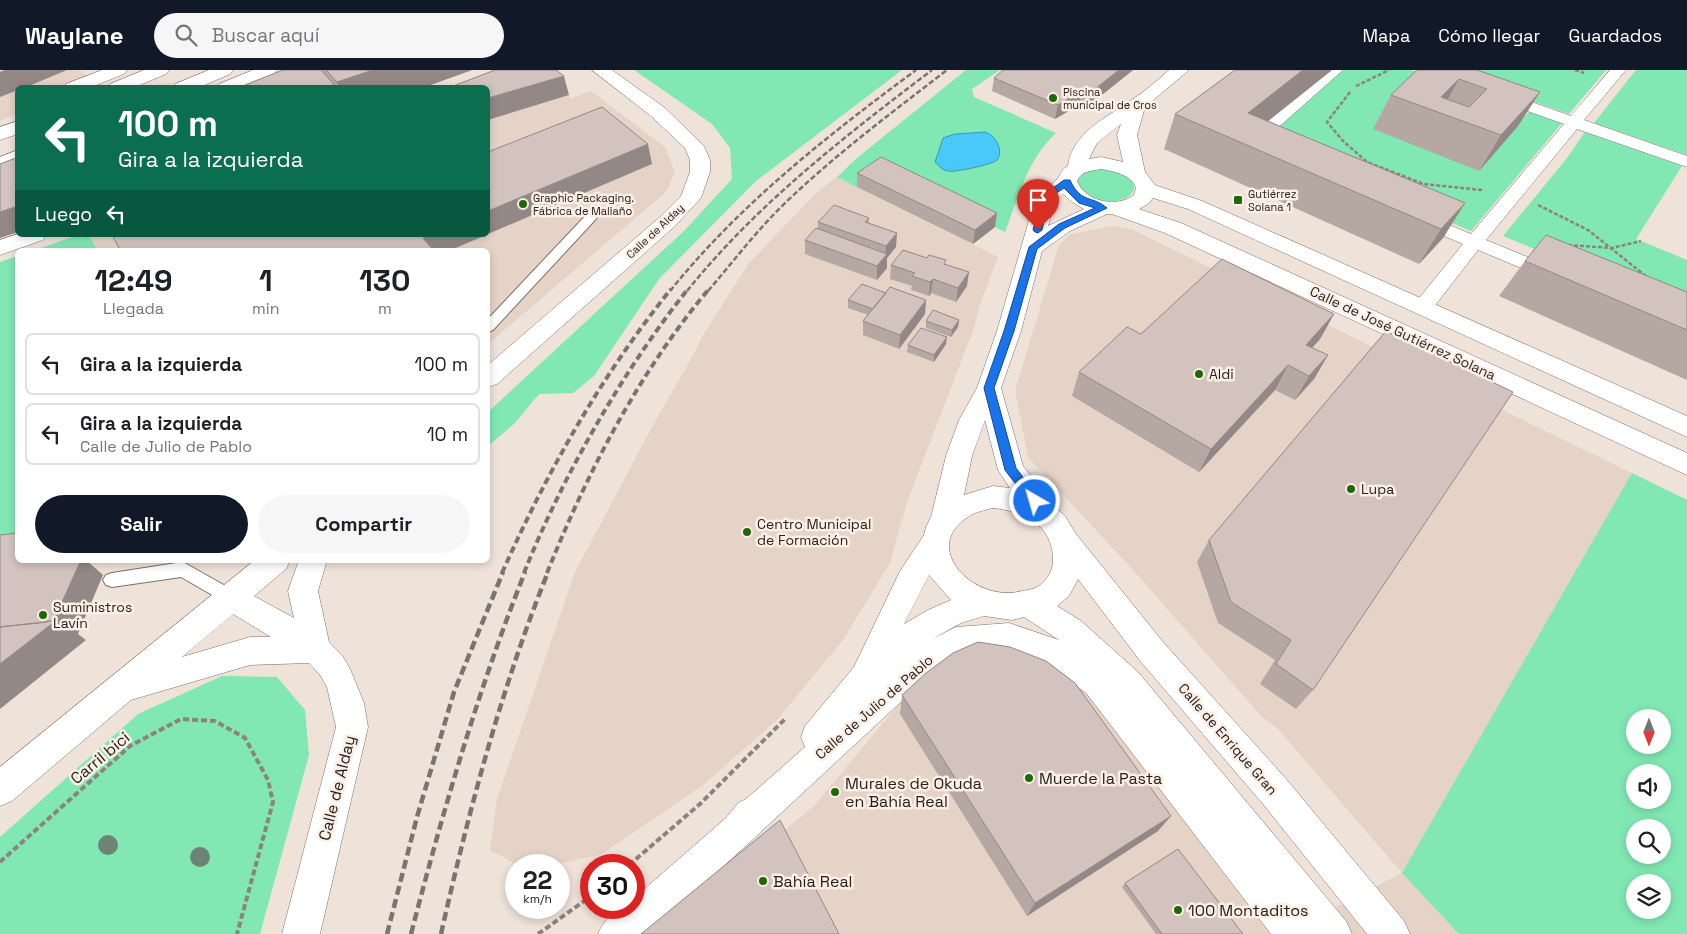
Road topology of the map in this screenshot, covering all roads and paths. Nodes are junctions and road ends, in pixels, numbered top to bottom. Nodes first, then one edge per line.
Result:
1 (118, 70) edge
2 (160, 70) edge
3 (224, 70) edge
4 (268, 70) edge
5 (601, 70) edge
6 (1180, 70) edge
7 (1335, 70) edge
8 (1618, 70) edge
9 (80, 85) edge
10 (123, 85) edge
11 (188, 85) edge
12 (232, 85) edge
13 (1482, 90) edge
14 (1137, 105) junction
15 (15, 110) edge
16 (0, 115) edge
17 (1573, 122) junction
18 (15, 128) edge
19 (0, 134) edge
20 (1266, 153) edge
21 (15, 157) edge
22 (1687, 162) edge
23 (0, 164) edge
24 (1072, 175) junction
25 (1141, 181) junction
26 (1109, 208) junction
27 (1402, 211) edge
28 (591, 217) dead end
29 (30, 237) edge
30 (1641, 241) dead end
31 (1474, 242) junction
32 (1564, 245) edge
33 (1033, 247) junction
34 (0, 248) edge
35 (1572, 283) edge
36 (1423, 307) junction
37 (490, 325) edge
38 (490, 376) edge
39 (989, 388) junction
40 (1687, 427) edge
41 (1687, 466) edge
42 (1048, 516) junction
43 (940, 530) junction
44 (1067, 543) junction
45 (273, 563) edge
46 (312, 563) edge
47 (112, 580) dead end
48 (232, 598) junction
49 (983, 604) junction
50 (1030, 605) junction
51 (315, 649) junction
52 (864, 678) junction
53 (121, 690) junction
54 (791, 712) dead end
55 (0, 789) edge
56 (738, 830) junction
57 (642, 854) edge
58 (0, 862) edge
59 (580, 904) edge
60 (629, 926) edge
61 (237, 934) edge
62 (301, 934) edge
63 (538, 934) edge
64 (1294, 934) edge
65 (1333, 934) edge
66 (1391, 934) edge

1 - 9 main road
2 - 10 main road
3 - 11 main road
4 - 12 main road
5 - 38 main road, Calle de Alday
6 - 14 main road
7 - 20 street
8 - 17 street
13 - 17 street
14 - 24 main road
14 - 25 main road
15 - 16 main road
17 - 22 street
17 - 31 street
18 - 19 main road
21 - 23 main road
24 - 25 main road
24 - 26 main road, Calle de José Gutiérrez Solana
24 - 33 main road, Calle de Julio de Pablo
25 - 26 main road
25 - 36 main road
26 - 33 main road
26 - 41 main road, Calle de José Gutiérrez Solana
27 - 31 street
28 - 37 lane
29 - 34 main road
30 - 32 path
31 - 35 street
31 - 36 street
33 - 39 main road, Calle de Julio de Pablo
36 - 40 main road
39 - 42 main road
39 - 43 main road, Calle de Julio de Pablo
42 - 43 main road
42 - 44 main road
43 - 49 main road
43 - 52 main road, Calle de Julio de Pablo
44 - 50 main road
44 - 66 main road, Calle de Enrique Gran
45 - 48 main road
46 - 51 main road
47 - 48 lane
48 - 51 main road, Calle de Alday
48 - 53 main road
49 - 50 main road
49 - 52 main road, Calle de Julio de Pablo
50 - 65 main road
51 - 53 main road
51 - 62 main road, Calle de Alday
52 - 56 main road, Calle de Julio de Pablo
53 - 55 main road
54 - 57 path
56 - 60 main road, Calle de Julio de Pablo
56 - 64 main road, Calle de Julio de Pablo
58 - 61 path, Carril bici
59 - 63 path

